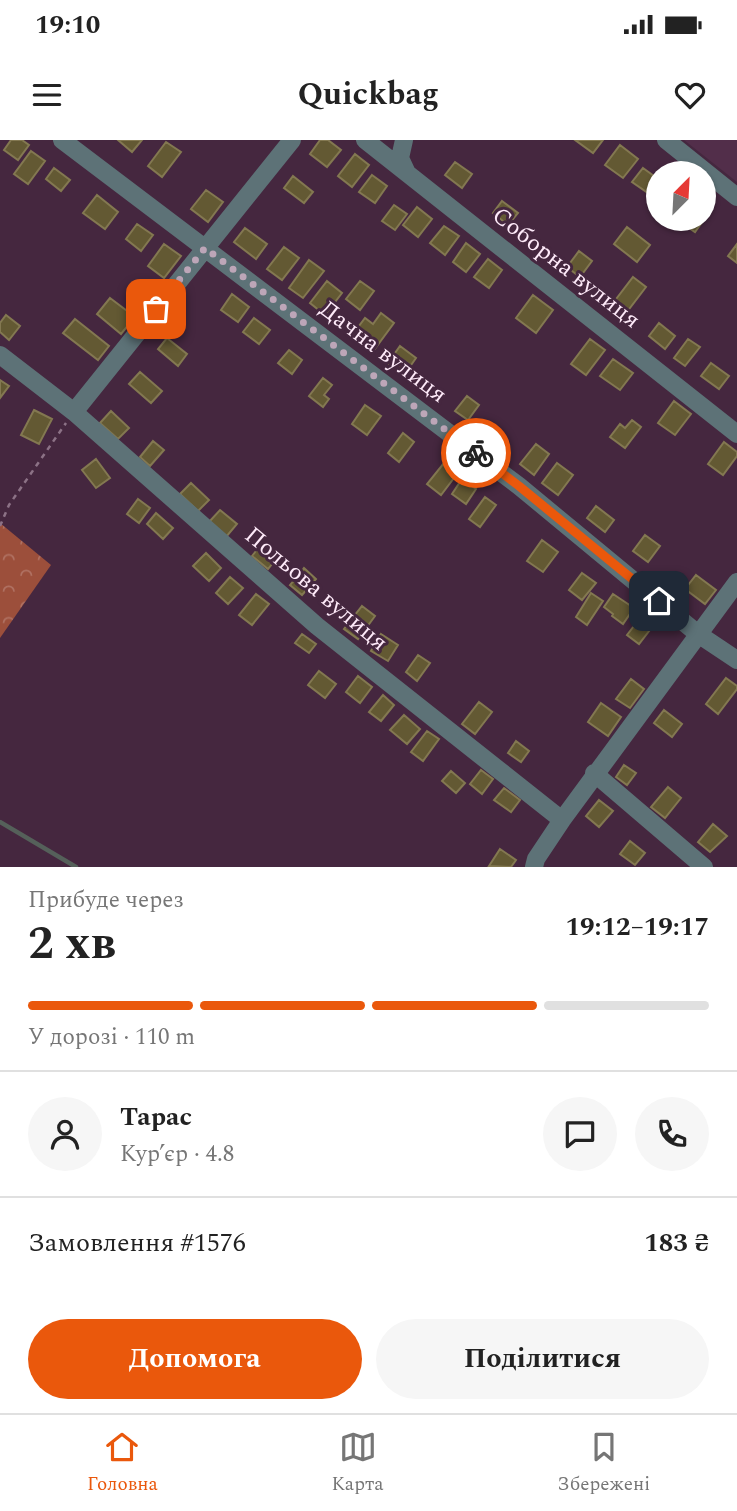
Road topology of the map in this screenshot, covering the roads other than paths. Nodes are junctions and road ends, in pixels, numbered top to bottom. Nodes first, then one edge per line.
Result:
1 (62, 140) edge
2 (292, 140) edge
3 (402, 140) edge
4 (666, 140) edge
5 (366, 141) edge
6 (407, 174) junction
7 (737, 197) edge
8 (205, 248) junction
9 (0, 355) edge
10 (74, 412) junction
11 (737, 434) edge
12 (737, 582) edge
13 (698, 634) junction
14 (737, 660) edge
15 (594, 773) junction
16 (562, 820) junction
17 (534, 867) edge
18 (704, 867) edge

1 - 8 street, Дачна вулиця
2 - 8 street
3 - 5 street
3 - 6 street
4 - 7 street
5 - 6 street, Соборна вулиця
6 - 11 street, Соборна вулиця
8 - 10 street
8 - 13 street, Дачна вулиця
9 - 10 street, Польова вулиця
10 - 16 street, Польова вулиця
12 - 13 street
13 - 14 street, Дачна вулиця
13 - 15 street
15 - 16 street
15 - 18 street
16 - 17 street

